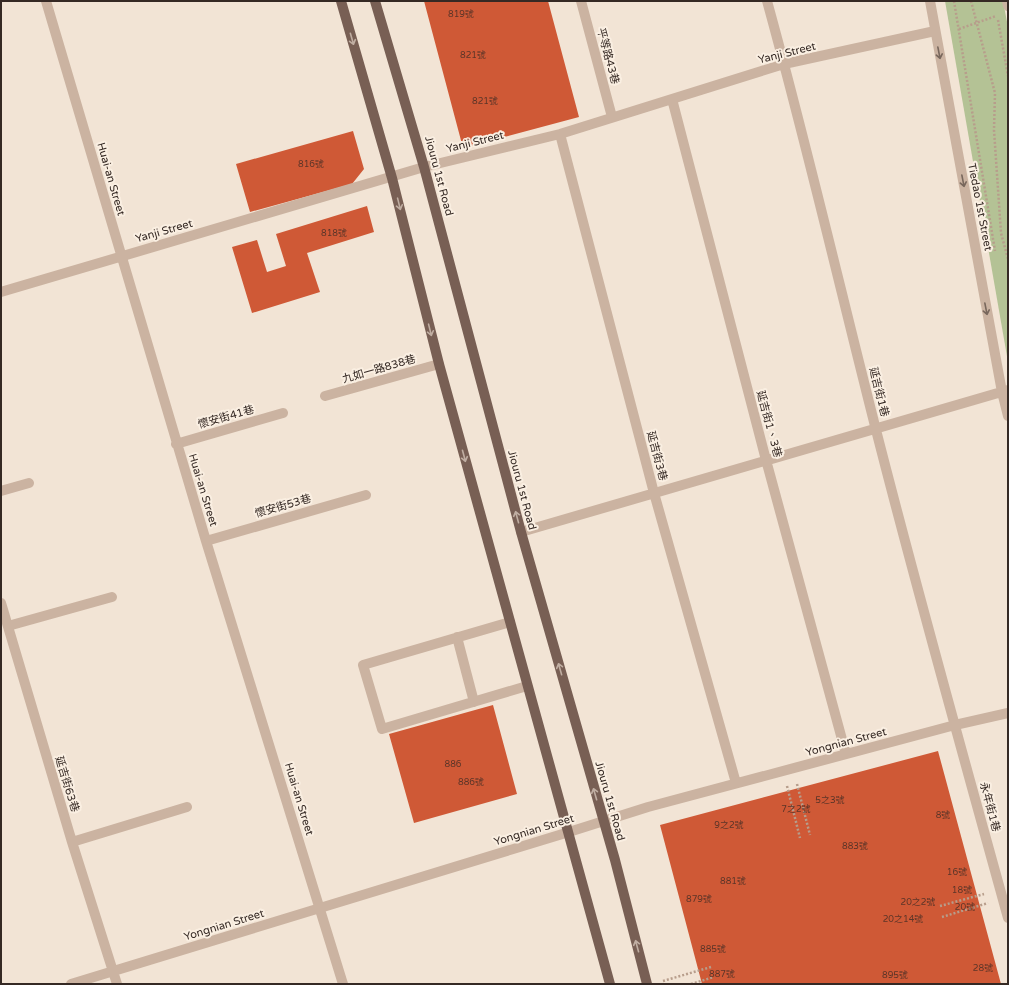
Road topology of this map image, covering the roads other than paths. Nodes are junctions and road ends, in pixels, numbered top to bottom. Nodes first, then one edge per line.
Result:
1 (46, 1) edge
2 (342, 1) edge
3 (375, 1) edge
4 (581, 1) edge
5 (767, 1) edge
6 (930, 1) edge
7 (1007, 1) edge
8 (1008, 6) edge
9 (935, 31) junction
10 (784, 64) junction
11 (672, 99) junction
12 (612, 117) junction
13 (560, 134) junction
14 (424, 167) junction
15 (392, 178) junction
16 (121, 256) junction
17 (1, 292) edge
18 (439, 364) junction
19 (1005, 391) edge
20 (325, 396) dead end
21 (283, 413) dead end
22 (1008, 416) edge
23 (876, 428) junction
24 (176, 444) junction
25 (766, 460) junction
26 (29, 483) dead end
27 (1, 491) edge
28 (654, 493) junction
29 (366, 495) dead end
30 (521, 532) junction
31 (206, 541) junction
32 (112, 597) dead end
33 (1, 603) edge
34 (510, 622) junction
35 (8, 626) junction
36 (457, 637) junction
37 (527, 686) junction
38 (474, 702) junction
39 (1008, 713) edge
40 (955, 725) junction
41 (846, 754) junction
42 (736, 784) junction
43 (187, 807) dead end
44 (603, 820) junction
45 (569, 832) junction
46 (72, 842) junction
47 (321, 908) junction
48 (1008, 918) edge
49 (113, 972) junction
50 (71, 984) edge
51 (117, 984) edge
52 (343, 984) edge
53 (610, 984) edge
54 (647, 984) edge

1 - 16 street, Huai-an Street
2 -> 15 main road
3 - 14 main road, Jiouru 1st Road
4 - 12 street, 平等路43巷
5 - 10 street, 延吉街1巷
6 - 9 street, Tiedao 1st Street
7 - 8 street
9 - 10 street, Yanji Street
9 -> 19 street, Tiedao 1st Street
10 - 11 street, Yanji Street
10 - 23 street, 延吉街1巷
11 - 12 street, Yanji Street
11 - 25 street, 延吉街1、3巷
12 - 13 street, Yanji Street
13 - 14 street, Yanji Street
13 - 28 street, 延吉街3巷
14 - 15 street, Yanji Street
30 -> 14 main road, Jiouru 1st Road
15 - 16 street, Yanji Street
15 -> 18 main road
16 - 17 street, Yanji Street
16 - 24 street, Huai-an Street
18 - 20 street, 九如一路838巷
18 -> 34 main road
19 - 22 street, Tiedao 1st Street
19 - 23 street
21 - 24 street, 懷安街41巷
23 - 25 street
23 - 40 street, 延吉街1巷
24 - 31 street, Huai-an Street
25 - 28 street
25 - 41 street, 延吉街1、3巷
26 - 27 street
28 - 30 street
28 - 42 street, 延吉街3巷
29 - 31 street, 懷安街53巷
44 -> 30 main road, Jiouru 1st Road
31 - 47 street, Huai-an Street
32 - 35 street
33 - 35 street, 延吉街63巷
34 - 36 street
34 - 37 main road
35 - 46 street, 延吉街63巷
36 - 38 street
36 - 38 street
37 - 38 street
37 - 45 main road
39 - 40 street, Yongnian Street
40 - 41 street, Yongnian Street
40 - 48 street, 永年街1巷
41 - 42 street, Yongnian Street
42 - 44 street, Yongnian Street
43 - 46 street
44 - 45 street, Yongnian Street
54 -> 44 main road, Jiouru 1st Road
45 - 47 street, Yongnian Street
45 - 53 main road
46 - 49 street, 延吉街63巷
47 - 49 street, Yongnian Street
47 - 52 street, Huai-an Street
49 - 50 street, Yongnian Street
49 - 51 street, 延吉街63巷

